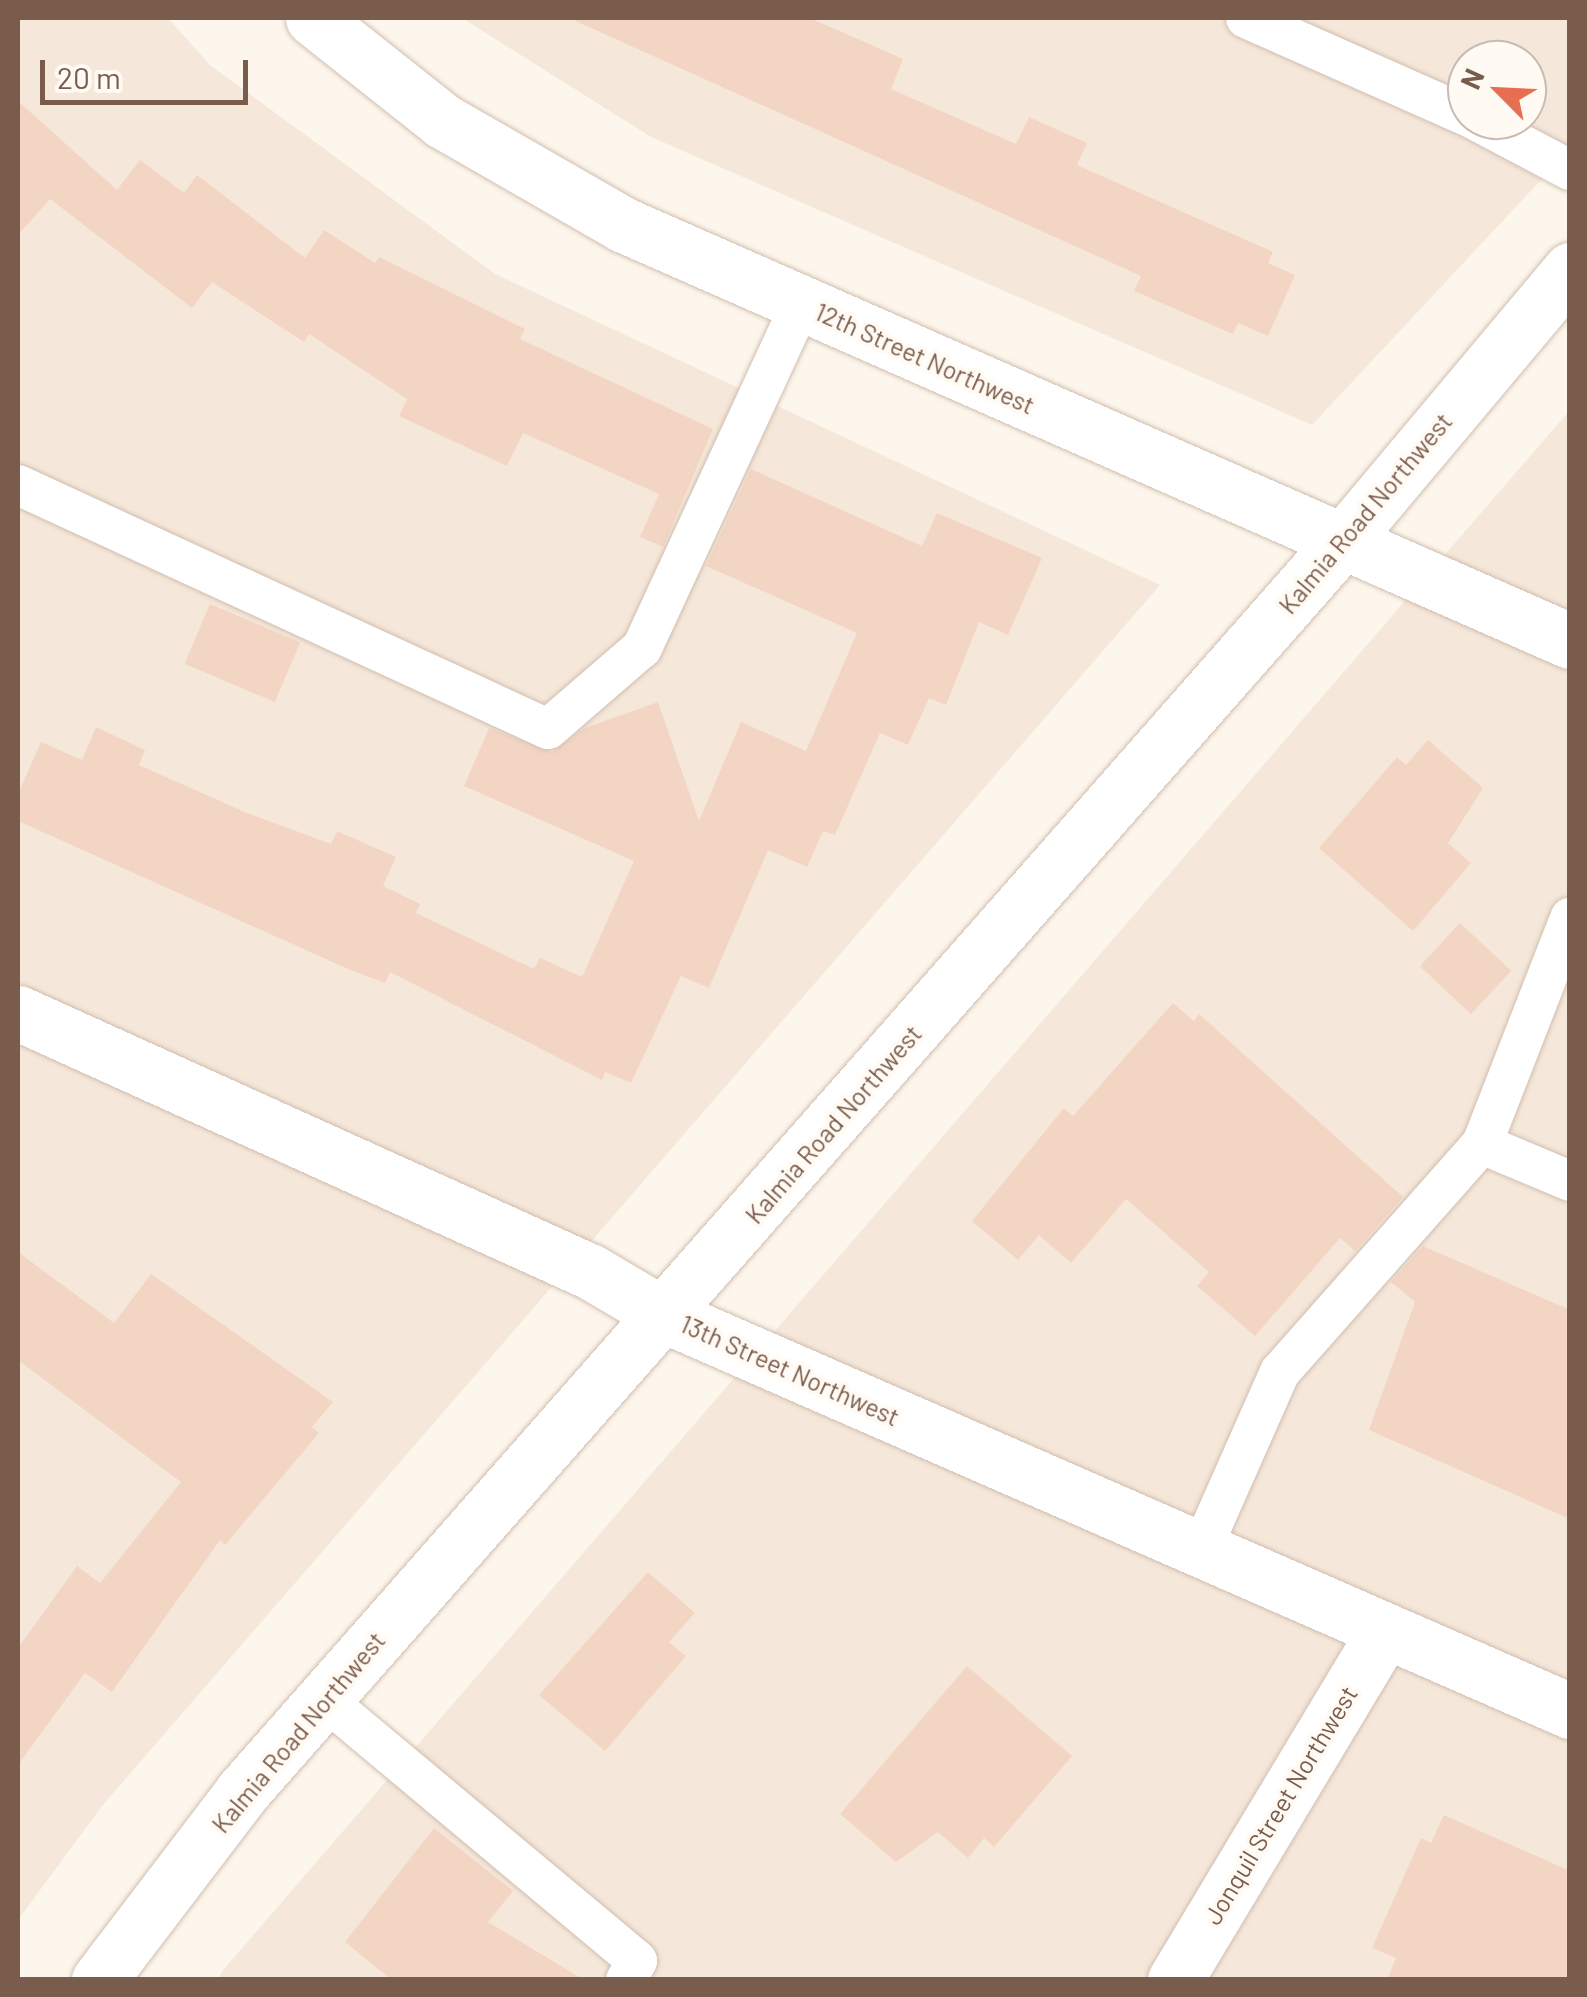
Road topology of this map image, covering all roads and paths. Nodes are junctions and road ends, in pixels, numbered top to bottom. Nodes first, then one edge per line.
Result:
1 (313, 18) edge
2 (1246, 18) edge
3 (1447, 107) edge
4 (1513, 140) edge
5 (1570, 170) edge
6 (1570, 270) edge
7 (801, 304) junction
8 (18, 485) edge
9 (1343, 541) junction
10 (1570, 641) edge
11 (1570, 918) edge
12 (18, 1012) edge
13 (1482, 1144) junction
14 (1570, 1181) edge
15 (664, 1316) junction
16 (1201, 1550) junction
17 (1385, 1630) junction
18 (324, 1699) junction
19 (1570, 1711) edge
20 (99, 1980) edge
21 (626, 1980) edge
22 (1175, 1980) edge

1 - 7 street, 12th Street Northwest
2 - 3 lane
4 - 5 lane
6 - 9 street, Kalmia Road Northwest
7 - 8 lane
7 - 9 street, 12th Street Northwest
9 - 10 street, 12th Street Northwest
9 - 15 street, Kalmia Road Northwest
11 - 13 lane
12 - 15 street, 13th Street Northwest
13 - 14 lane
13 - 16 lane
15 - 16 street, 13th Street Northwest
15 - 18 street, Kalmia Road Northwest
16 - 17 street, 13th Street Northwest
17 - 19 street, 13th Street Northwest
17 - 22 street, Jonquil Street Northwest
18 - 20 street, Kalmia Road Northwest
18 - 21 lane

